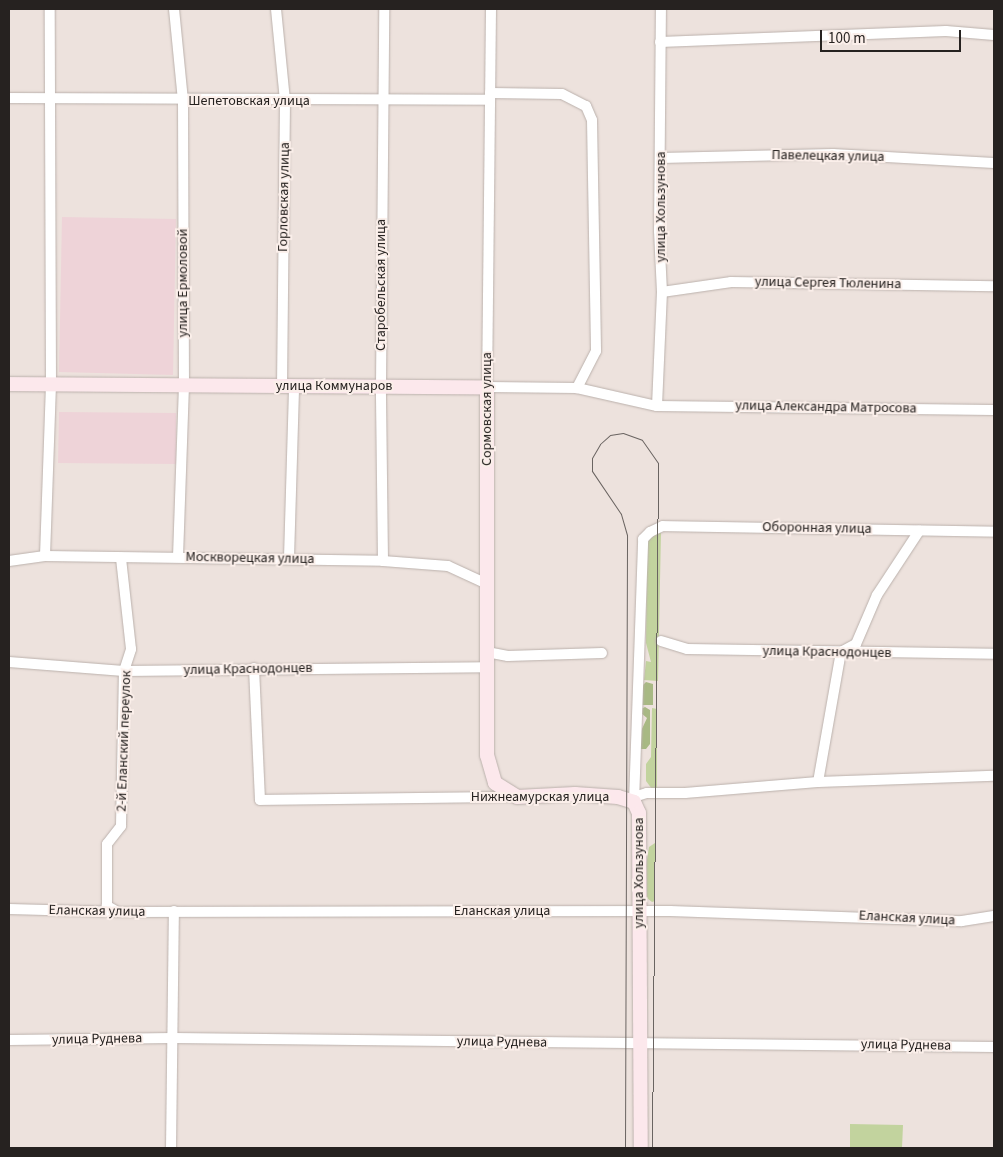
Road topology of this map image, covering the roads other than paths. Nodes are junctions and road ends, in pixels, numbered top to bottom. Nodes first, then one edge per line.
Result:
1 (50, 9) edge
2 (174, 9) edge
3 (276, 9) edge
4 (384, 9) edge
5 (491, 9) edge
6 (661, 9) edge
7 (994, 36) edge
8 (660, 42) junction
9 (52, 97) junction
10 (490, 97) junction
11 (9, 98) edge
12 (183, 101) junction
13 (285, 101) junction
14 (382, 101) junction
15 (661, 158) junction
16 (994, 162) edge
17 (994, 286) edge
18 (662, 292) junction
19 (9, 384) edge
20 (51, 385) junction
21 (184, 385) junction
22 (288, 386) junction
23 (380, 386) junction
24 (487, 387) junction
25 (577, 388) junction
26 (657, 406) junction
27 (994, 410) edge
28 (919, 530) junction
29 (994, 532) edge
30 (643, 539) joint
31 (45, 556) junction
32 (178, 557) junction
33 (121, 558) junction
34 (289, 558) junction
35 (9, 560) edge
36 (383, 562) junction
37 (487, 584) junction
38 (661, 641) dead end
39 (487, 652) junction
40 (841, 652) junction
41 (602, 653) dead end
42 (994, 654) edge
43 (9, 662) edge
44 (487, 666) junction
45 (254, 668) junction
46 (124, 671) junction
47 (994, 776) edge
48 (818, 782) junction
49 (517, 796) junction
50 (634, 802) junction
51 (9, 909) edge
52 (174, 911) junction
53 (639, 911) junction
54 (119, 912) junction
55 (994, 916) edge
56 (173, 1038) junction
57 (9, 1040) edge
58 (641, 1042) junction
59 (994, 1047) edge
60 (171, 1148) edge
61 (641, 1148) edge

1 - 9 street
2 - 12 street, улица Ермоловой
3 - 13 street, Горловская улица
4 - 14 street, Старобельская улица
5 - 10 street, Сормовская улица
6 - 8 street, улица Хользунова
7 - 8 street
8 - 15 street, улица Хользунова
9 - 11 street, Шепетовская улица
9 - 12 street, Шепетовская улица
9 - 20 street
10 - 14 street, Шепетовская улица
10 - 24 street, Сормовская улица
10 - 25 street, Шепетовская улица
12 - 13 street, Шепетовская улица
12 - 21 street, улица Ермоловой
13 - 14 street, Шепетовская улица
13 - 22 street, Горловская улица
14 - 23 street, Старобельская улица
15 - 16 street, Павелецкая улица
15 - 18 street, улица Хользунова
17 - 18 street, улица Сергея Тюленина
18 - 26 street, улица Хользунова
19 - 20 street, улица Коммунаров
20 - 21 street, улица Коммунаров
20 - 31 street
21 - 22 street, улица Коммунаров
21 - 32 street, улица Ермоловой
22 - 23 street, улица Коммунаров
22 - 34 street, Горловская улица
23 - 24 street, улица Коммунаров
23 - 36 street, Старобельская улица
24 - 25 street, улица Коммунаров
24 - 37 street, Сормовская улица
25 - 26 street, улица Коммунаров
26 - 27 street, улица Александра Матросова
28 - 29 street, Оборонная улица
28 - 30 street, Оборонная улица
28 - 40 street
30 - 50 street, улица Хользунова
31 - 33 street, Москворецкая улица
31 - 35 street, Москворецкая улица
32 - 33 street, Москворецкая улица
32 - 34 street, Москворецкая улица
33 - 46 street, 2-й Еланский переулок
34 - 36 street, Москворецкая улица
36 - 37 street, Москворецкая улица
37 - 39 street, Сормовская улица
38 - 40 street, улица Краснодонцев
39 - 41 street
39 - 44 street, Сормовская улица
40 - 42 street, улица Краснодонцев
40 - 48 street
43 - 46 street, улица Краснодонцев
44 - 45 street, улица Краснодонцев
44 - 49 street, Сормовская улица
45 - 46 street, улица Краснодонцев
45 - 49 street, Нижнеамурская улица
46 - 54 street, 2-й Еланский переулок
47 - 48 street
48 - 50 street
49 - 50 street, Нижнеамурская улица
50 - 53 street, улица Хользунова
51 - 54 street, Еланская улица
52 - 53 street, Еланская улица
52 - 54 street, Еланская улица
52 - 56 street
53 - 55 street, Еланская улица
53 - 58 street, улица Хользунова
56 - 57 street, улица Руднева
56 - 58 street, улица Руднева
56 - 60 street
58 - 59 street, улица Руднева
58 - 61 street, улица Хользунова

